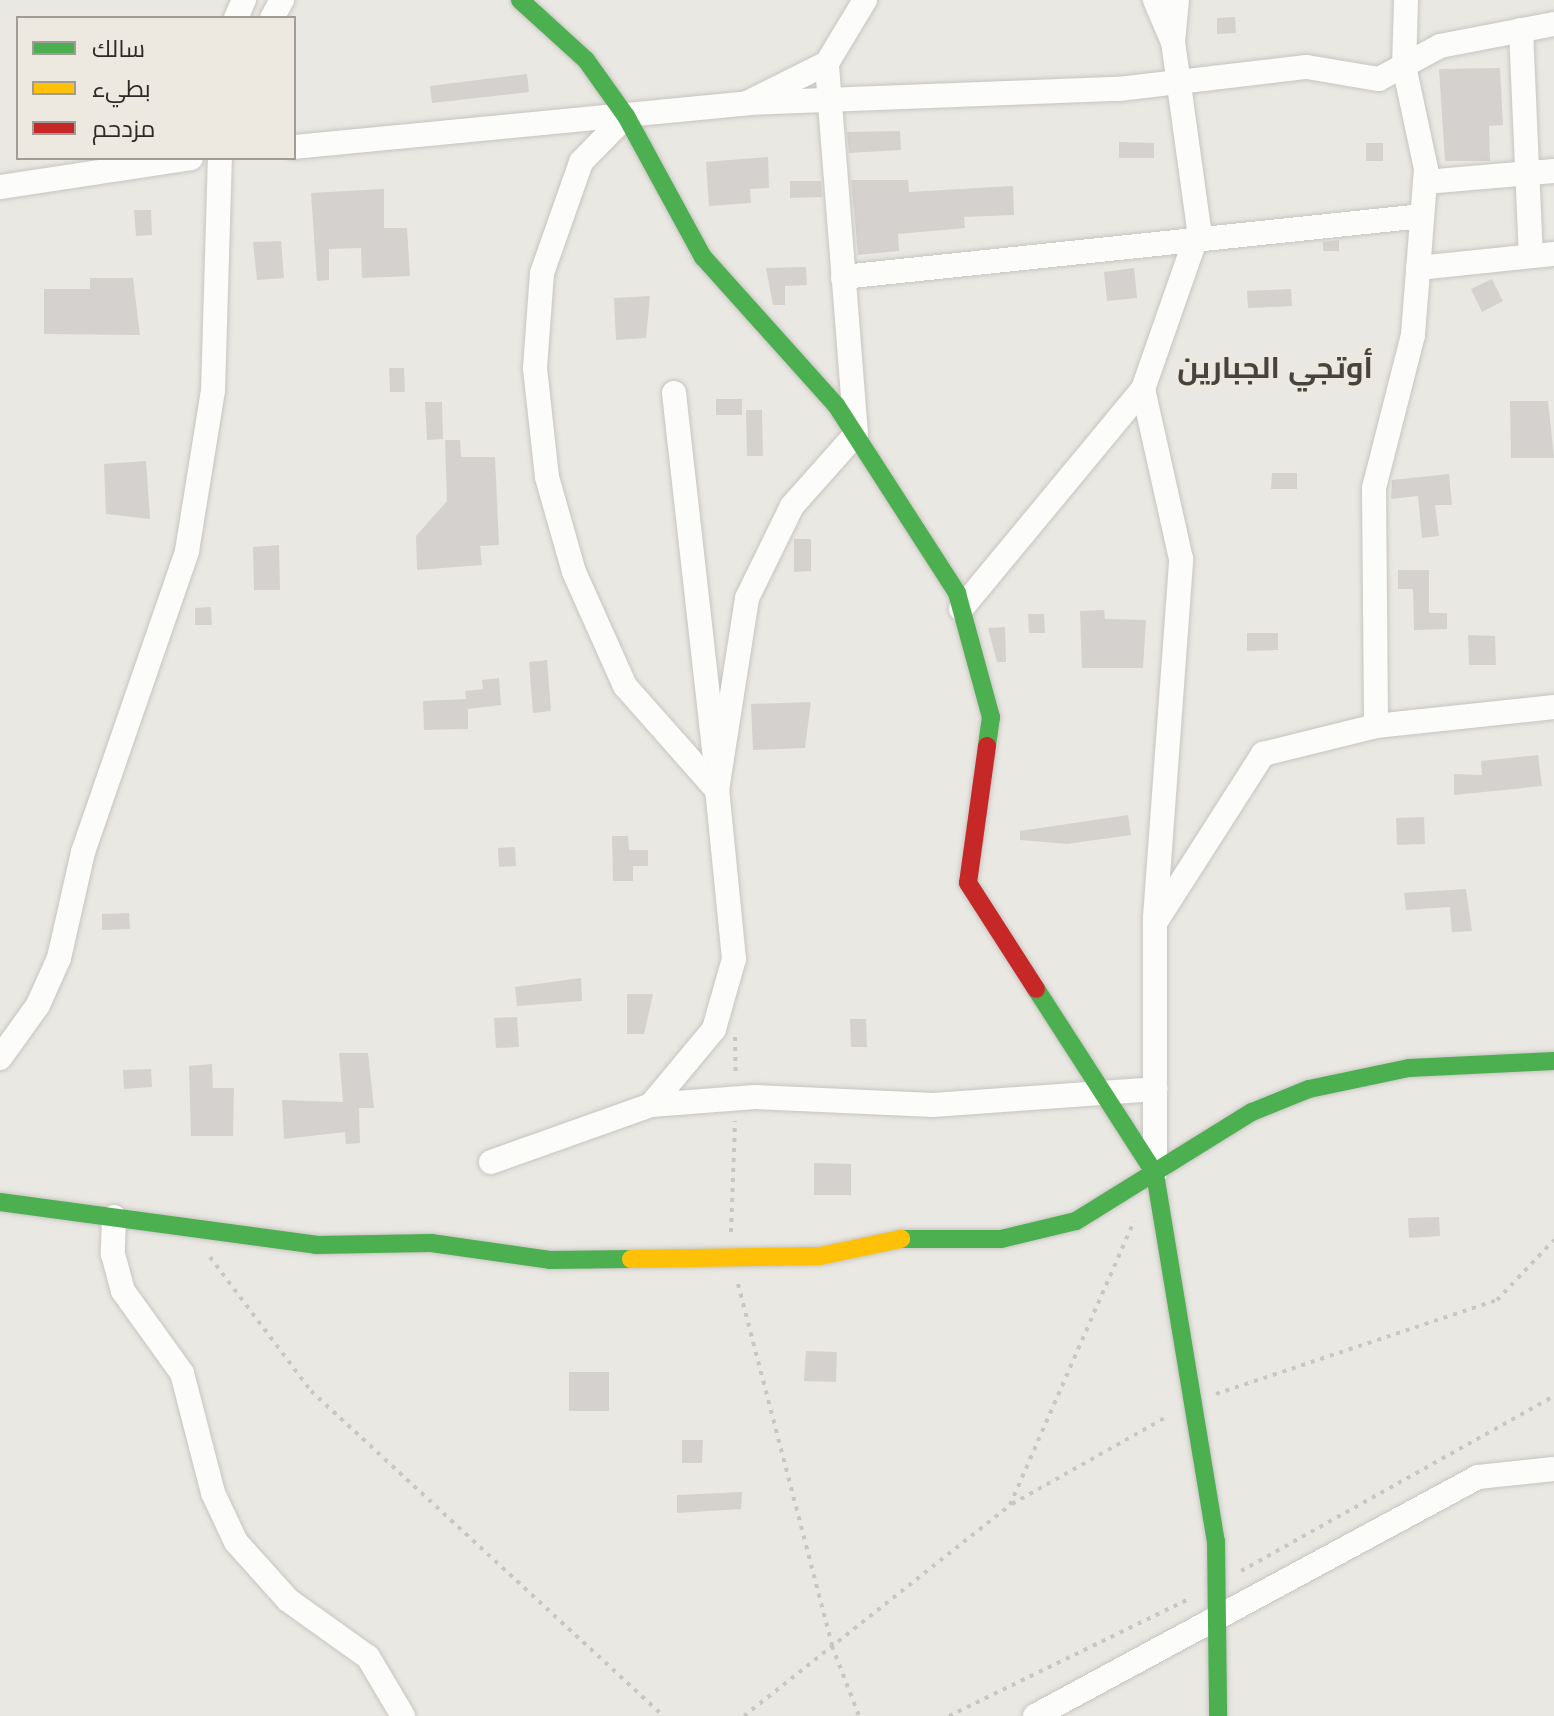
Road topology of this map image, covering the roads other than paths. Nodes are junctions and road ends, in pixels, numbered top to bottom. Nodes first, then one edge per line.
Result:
1 (520, 0) edge
2 (865, 0) edge
3 (1155, 0) edge
4 (1177, 0) edge
5 (1406, 0) edge
6 (1554, 24) edge
7 (1521, 30) junction
8 (1173, 42) junction
9 (827, 63) junction
10 (1404, 66) junction
11 (1178, 82) junction
12 (829, 100) junction
13 (747, 103) junction
14 (626, 116) junction
15 (296, 147) edge
16 (178, 160) edge
17 (220, 160) edge
18 (1554, 171) edge
19 (1527, 173) junction
20 (1425, 182) junction
21 (0, 187) edge
22 (1422, 216) junction
23 (1194, 243) junction
24 (1542, 255) edge
25 (1418, 268) junction
26 (843, 277) junction
27 (1143, 389) junction
28 (674, 393) dead end
29 (856, 434) junction
30 (961, 609) junction
31 (1554, 707) edge
32 (1376, 726) junction
33 (717, 790) junction
34 (1155, 924) junction
35 (0, 1058) edge
36 (1554, 1061) edge
37 (1155, 1089) junction
38 (1108, 1093) junction
39 (651, 1105) junction
40 (491, 1162) dead end
41 (1155, 1174) junction
42 (0, 1202) edge
43 (114, 1217) junction
44 (1554, 1469) edge
45 (1217, 1622) junction
46 (403, 1716) edge
47 (1035, 1716) edge
48 (1218, 1716) edge

1 - 14 street
2 - 9 street
3 - 8 street
4 - 8 street
5 - 10 street
6 - 7 street
7 - 10 street
7 - 19 street
8 - 11 street
9 - 12 street
9 - 13 street
10 - 11 street
10 - 20 street
11 - 12 street
11 - 23 street
12 - 13 street
12 - 26 street
13 - 14 street
14 - 15 street
14 - 29 street
14 - 33 street
16 - 21 street
17 - 35 street
18 - 19 street
19 - 20 street
19 - 24 street
20 - 22 street
22 - 23 street
22 - 25 street
23 - 26 street
23 - 27 street
24 - 25 street
25 - 32 street
26 - 29 street
27 - 30 street
27 - 34 street
28 - 33 street
29 - 30 street
29 - 33 street
30 - 38 street
31 - 32 street
32 - 34 street
33 - 39 street
34 - 37 street
36 - 41 street
37 - 38 street
37 - 41 street
38 - 39 street
38 - 41 street
39 - 40 street
41 - 43 street
41 - 45 street
42 - 43 street
43 - 46 street
44 - 45 street
45 - 47 street
45 - 48 street

